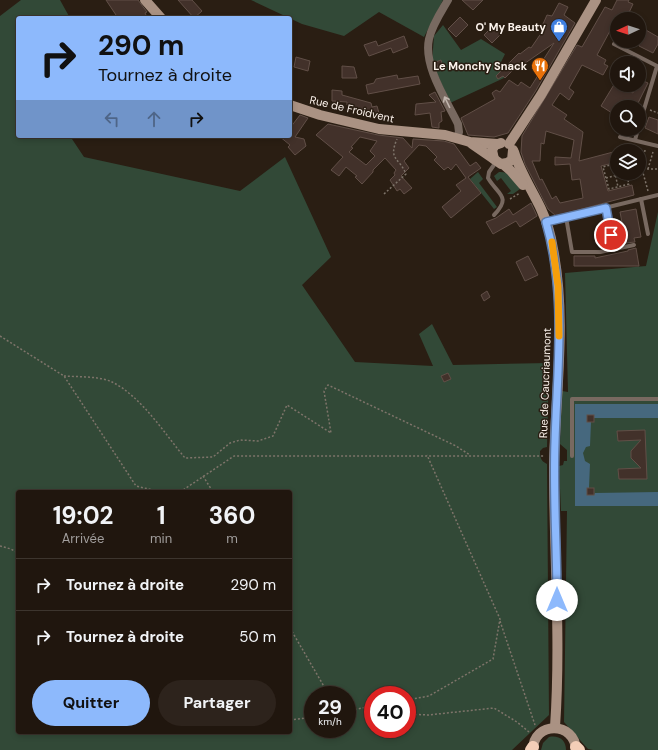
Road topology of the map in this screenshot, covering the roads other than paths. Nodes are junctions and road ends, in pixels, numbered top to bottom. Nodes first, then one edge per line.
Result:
1 (145, 0) edge
2 (448, 0) edge
3 (596, 0) edge
4 (159, 16) edge
5 (622, 48) edge
6 (658, 65) edge
7 (646, 104) edge
8 (292, 106) edge
9 (636, 136) edge
10 (620, 137) dead end
11 (457, 138) junction
12 (635, 140) junction
13 (470, 142) junction
14 (497, 144) junction
15 (656, 146) edge
16 (511, 148) junction
17 (498, 162) junction
18 (658, 195) edge
19 (641, 199) junction
20 (606, 208) junction
21 (541, 209) junction
22 (494, 215) dead end
23 (566, 217) junction
24 (546, 222) junction
25 (648, 234) dead end
26 (634, 245) dead end
27 (614, 249) junction
28 (658, 399) edge
29 (572, 456) dead end
30 (554, 727) junction
31 (534, 744) edge
32 (577, 749) edge

1 - 4 street
11 -> 2 street
3 - 16 street
5 - 6 lane
6 - 7 lane
8 - 11 street, Rue de Froidvent
9 - 12 lane
10 - 12 lane
11 - 13 street, Rue de Froidvent
12 - 15 lane
13 - 14 street
13 - 17 street
14 - 16 street
14 - 17 street
16 - 17 street
16 - 21 street
17 - 21 street
17 - 22 lane
18 - 19 lane
19 - 20 lane
19 - 25 lane
20 - 23 lane
20 - 27 lane
21 - 24 street, Rue de Caucriaumont
23 - 24 lane
23 - 27 lane
24 - 30 street, Rue de Caucriaumont
26 - 27 lane
28 - 29 lane
30 - 31 street
30 - 32 street

